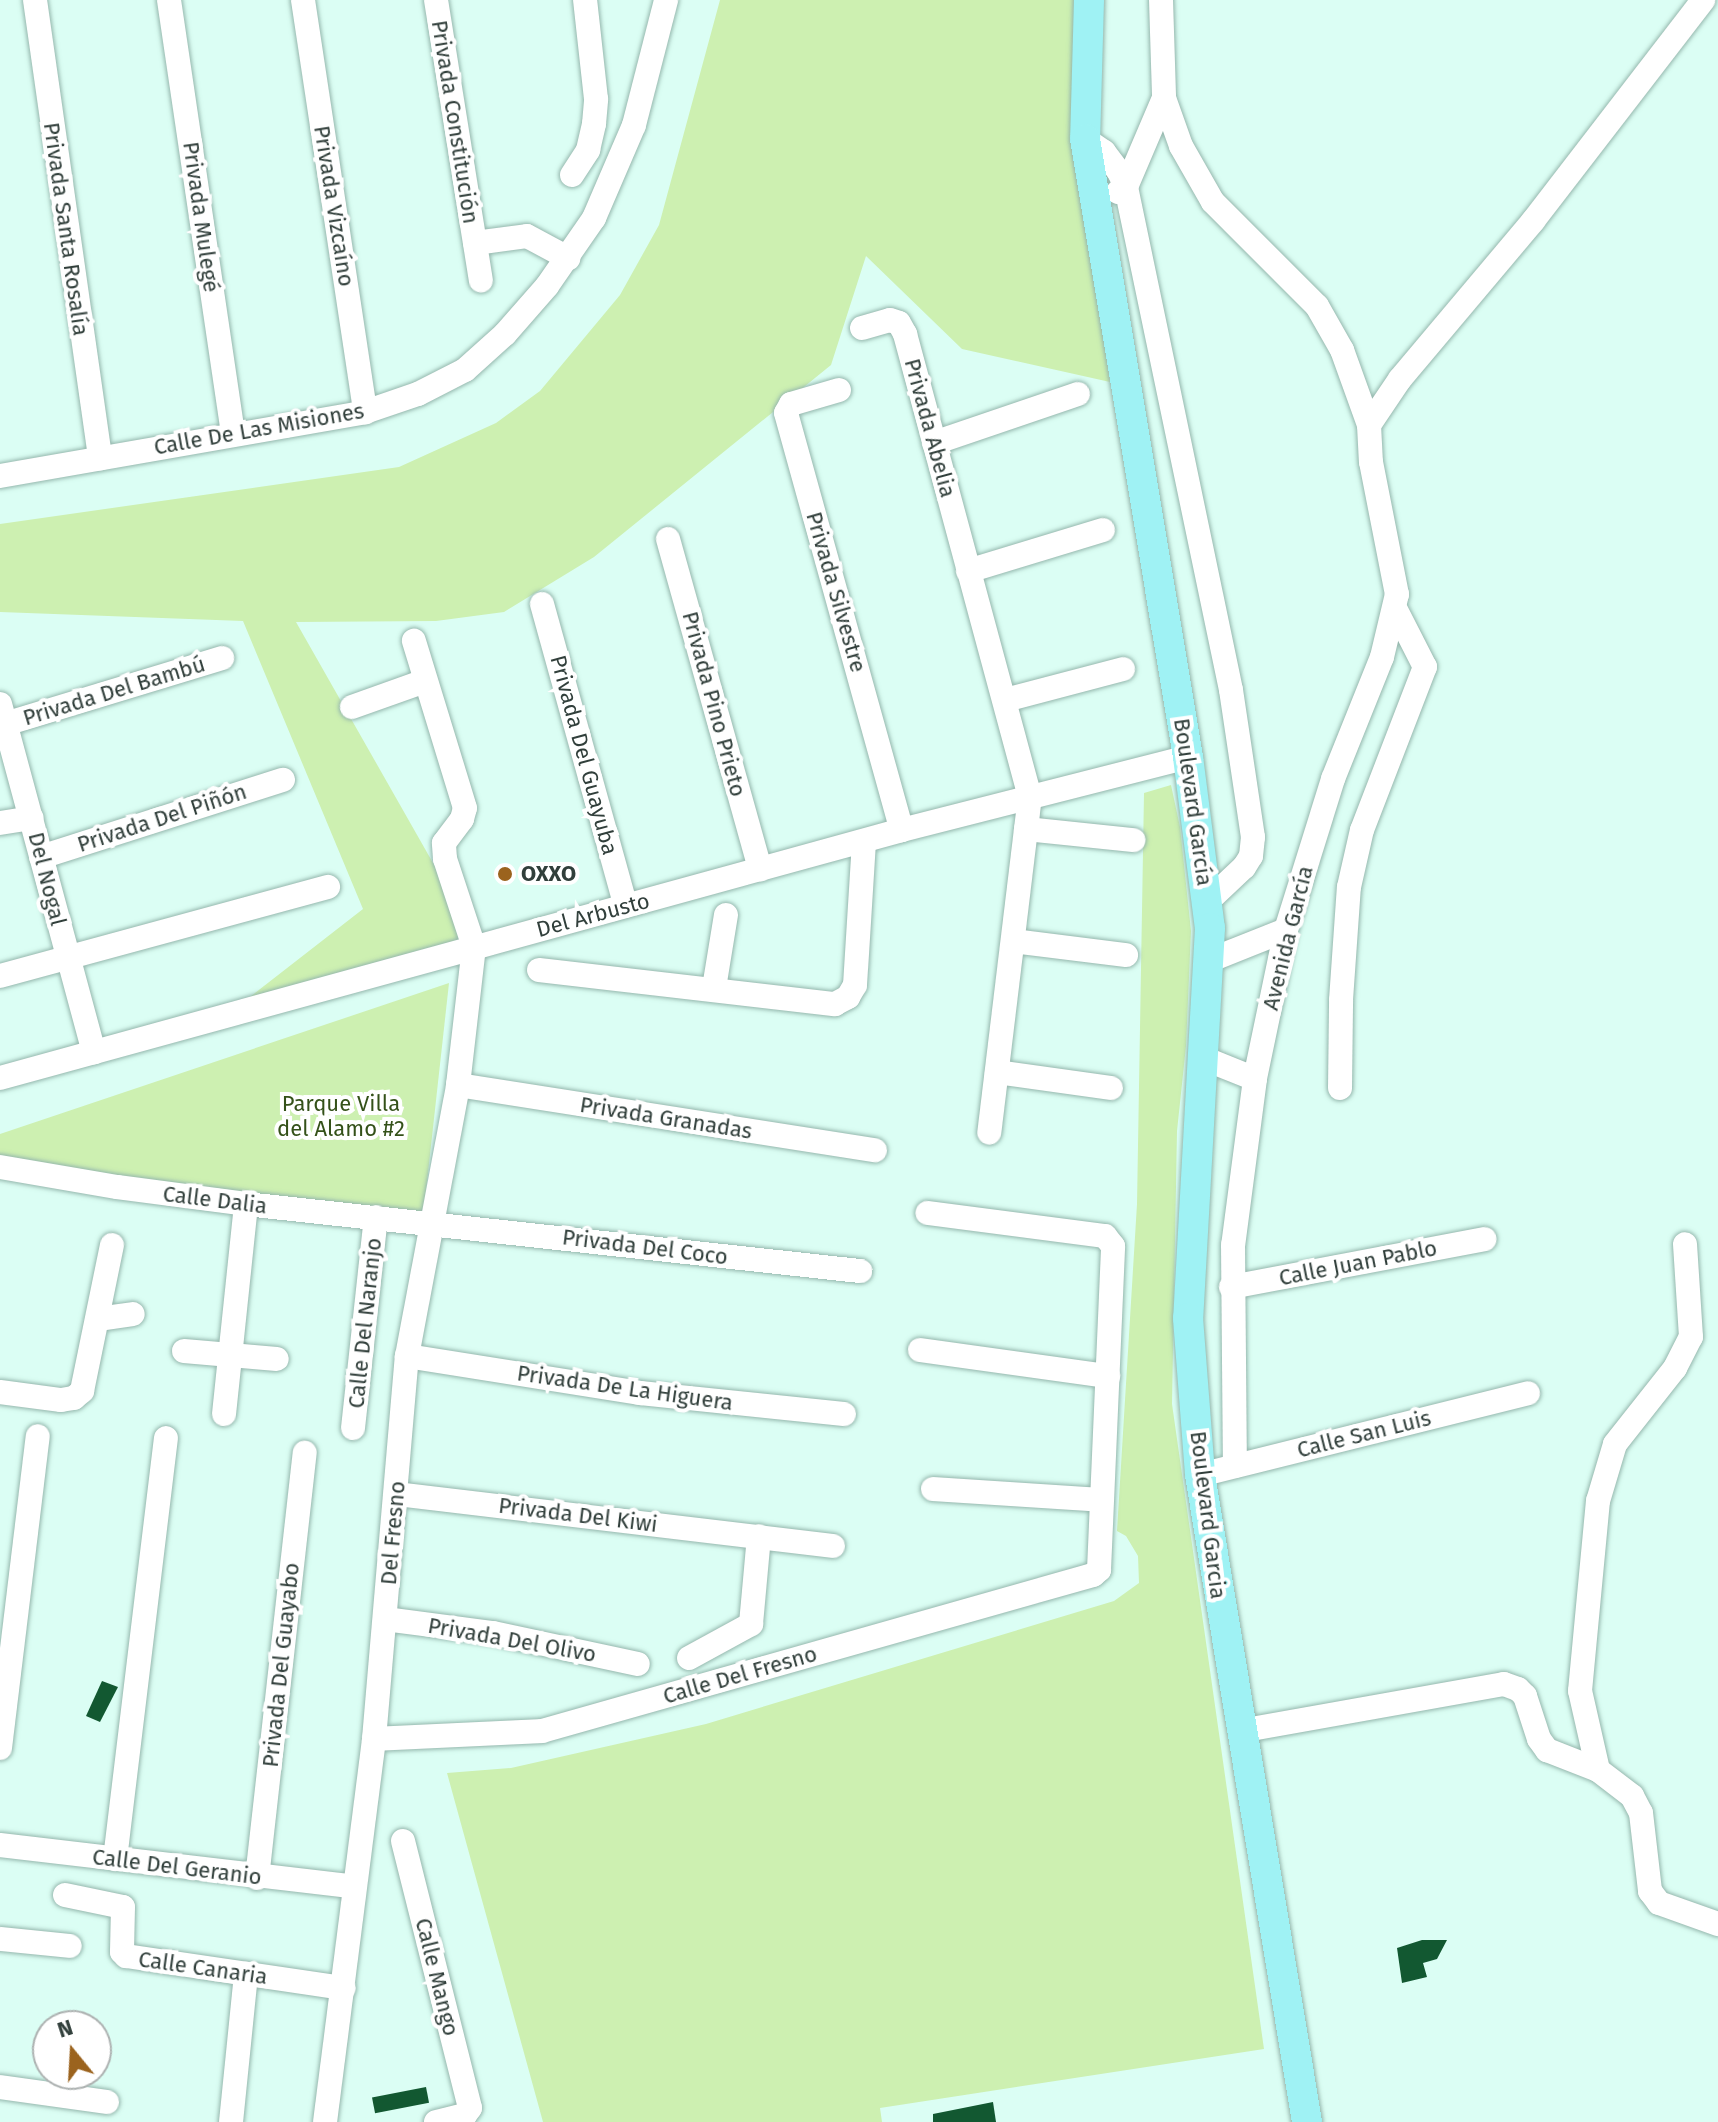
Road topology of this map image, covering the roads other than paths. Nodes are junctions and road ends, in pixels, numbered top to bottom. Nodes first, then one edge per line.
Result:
1 (35, 0) edge
2 (169, 0) edge
3 (303, 0) edge
4 (436, 0) edge
5 (585, 0) edge
6 (666, 0) edge
7 (1089, 0) edge
8 (1161, 0) edge
9 (1703, 0) edge
10 (1164, 98) junction
11 (1085, 139) junction
12 (572, 175) dead end
13 (1126, 187) junction
14 (1094, 206) junction
15 (475, 243) junction
16 (568, 258) junction
17 (481, 280) dead end
18 (862, 328) dead end
19 (839, 390) dead end
20 (1078, 394) dead end
21 (365, 412) junction
22 (1369, 425) junction
23 (233, 433) junction
24 (934, 443) junction
25 (100, 458) junction
26 (0, 476) edge
27 (1103, 530) dead end
28 (668, 539) dead end
29 (968, 571) junction
30 (542, 604) dead end
31 (1396, 610) junction
32 (414, 641) dead end
33 (222, 658) dead end
34 (1123, 669) dead end
35 (425, 681) junction
36 (1005, 700) junction
37 (352, 707) dead end
38 (3, 714) edge
39 (1188, 757) junction
40 (283, 780) dead end
41 (1030, 796) junction
42 (32, 818) junction
43 (0, 823) edge
44 (1026, 829) junction
45 (902, 830) junction
46 (1133, 840) dead end
47 (864, 841) junction
48 (41, 857) junction
49 (760, 869) junction
50 (328, 887) dead end
51 (1207, 902) junction
52 (626, 906) junction
53 (726, 915) dead end
54 (1286, 930) junction
55 (1013, 941) junction
56 (474, 947) junction
57 (1126, 955) dead end
58 (68, 960) junction
59 (1208, 961) junction
60 (539, 970) dead end
61 (0, 976) edge
62 (714, 988) junction
63 (94, 1053) junction
64 (1203, 1058) junction
65 (997, 1072) junction
66 (0, 1078) edge
67 (1255, 1079) junction
68 (458, 1085) junction
69 (1111, 1088) dead end
70 (1340, 1088) dead end
71 (989, 1133) dead end
72 (875, 1150) dead end
73 (0, 1167) edge
74 (246, 1204) junction
75 (927, 1213) dead end
76 (376, 1217) junction
77 (431, 1222) junction
78 (1485, 1239) dead end
79 (1192, 1242) junction
80 (1685, 1244) dead end
81 (112, 1245) dead end
82 (1233, 1245) junction
83 (860, 1271) dead end
84 (1231, 1287) junction
85 (133, 1314) dead end
86 (98, 1319) junction
87 (920, 1350) dead end
88 (184, 1351) dead end
89 (228, 1354) junction
90 (407, 1356) junction
91 (277, 1359) dead end
92 (1108, 1376) junction
93 (0, 1392) edge
94 (1528, 1393) dead end
95 (224, 1414) dead end
96 (844, 1414) dead end
97 (353, 1428) dead end
98 (38, 1436) dead end
99 (166, 1438) dead end
100 (305, 1453) dead end
101 (1235, 1466) junction
102 (1200, 1475) junction
103 (933, 1489) dead end
104 (397, 1494) junction
105 (1101, 1500) junction
106 (759, 1536) junction
107 (833, 1546) dead end
108 (385, 1619) junction
109 (689, 1658) dead end
110 (638, 1664) dead end
111 (1240, 1731) junction
112 (374, 1739) junction
113 (0, 1748) edge
114 (1598, 1770) junction
115 (403, 1841) dead end
116 (0, 1845) edge
117 (115, 1859) junction
118 (257, 1878) junction
119 (355, 1887) junction
120 (65, 1895) dead end
121 (1718, 1924) edge
122 (0, 1939) edge
123 (70, 1946) dead end
124 (246, 1974) junction
125 (344, 1988) junction
126 (0, 2087) edge
127 (107, 2102) dead end
128 (231, 2122) edge
129 (325, 2122) edge
130 (436, 2122) edge
131 (1307, 2122) edge

1 - 25 street, Privada Santa Rosalía
2 - 23 street, Privada Mulegé
3 - 21 street, Privada Vizcaíno
4 - 15 street, Privada Constitución
5 - 12 street
6 - 16 street, Calle De Las Misiones
7 - 11 main road, Boulevard García
8 - 10 street
9 - 22 street
10 - 13 street
10 - 22 street, Avenida García
11 - 13 street, Boulevard García
11 - 14 main road, Boulevard García
13 - 14 street
13 - 51 street, Boulevard García
14 - 39 main road, Boulevard García
15 - 16 street, Privada Constitución
15 - 17 street, Privada Constitución
16 - 21 street, Calle De Las Misiones
18 - 24 street, Privada Abelia
19 - 45 street, Privada Silvestre
20 - 24 street
21 - 23 street, Calle De Las Misiones
22 - 31 street, Avenida García
23 - 25 street, Calle De Las Misiones
24 - 29 street, Privada Abelia
25 - 26 street, Calle De Las Misiones
27 - 29 street
28 - 49 street, Privada Pino Prieto
29 - 36 street, Privada Abelia
30 - 52 street, Privada Del Guayuba
31 - 54 street, Avenida García
31 - 70 street
32 - 35 street
33 - 38 street, Privada Del Bambú
34 - 36 street
35 - 37 street
35 - 56 street
36 - 41 street, Privada Abelia
38 - 42 street, Del Nogal
39 - 41 street, Del Arbusto
39 - 51 main road, Boulevard García
40 - 48 street, Privada Del Piñón
41 - 44 street
41 - 45 street, Del Arbusto
42 - 43 street
42 - 48 street, Del Nogal
44 - 46 street
44 - 55 street
45 - 47 street, Del Arbusto
47 - 49 street, Del Arbusto
47 - 62 street
48 - 58 street, Del Nogal
49 - 52 street, Del Arbusto
50 - 58 street
51 - 59 main road, Boulevard Garcia
52 - 56 street, Del Arbusto
53 - 62 street
54 - 59 street
54 - 67 street, Avenida García
55 - 57 street
55 - 65 street
56 - 63 street, Del Arbusto
56 - 68 street, Del Fresno
58 - 61 street
58 - 63 street, Del Nogal
59 - 64 main road, Boulevard Garcia
60 - 62 street
63 - 66 street, Del Arbusto
64 - 67 street
64 - 79 main road, Boulevard Garcia
65 - 69 street
65 - 71 street
67 - 82 street, Avenida García
68 - 72 street, Privada Granadas
68 - 77 street, Del Fresno
73 - 74 street, Calle Dalia
74 - 76 street, Calle Dalia
74 - 89 street
75 - 92 street
76 - 77 street, Calle Dalia
76 - 97 street, Calle Del Naranjo
77 - 83 street, Privada Del Coco
77 - 90 street, Del Fresno
78 - 84 street, Calle Juan Pablo
79 - 82 street
79 - 102 main road, Boulevard Garcia
80 - 114 street
81 - 86 street
82 - 84 street, Avenida García
84 - 101 street, Avenida García
85 - 86 street
86 - 93 street
87 - 92 street
88 - 89 street
89 - 91 street
89 - 95 street
90 - 96 street, Privada De La Higuera
90 - 104 street, Del Fresno
92 - 105 street
94 - 101 street, Calle San Luis
98 - 113 street
99 - 117 street
100 - 118 street, Privada Del Guayabo
101 - 102 street, Calle San Luis
102 - 111 main road, Boulevard Garcia
103 - 105 street
104 - 106 street, Privada Del Kiwi
104 - 108 street, Del Fresno
105 - 112 street, Calle Del Fresno
106 - 107 street, Privada Del Kiwi
106 - 109 street
108 - 110 street, Privada Del Olivo
108 - 112 street, Del Fresno
111 - 114 street
111 - 131 main road, Boulevard Garcia
112 - 119 street, Del Fresno
114 - 121 street
115 - 130 street, Calle Mango
116 - 117 street, Calle Del Geranio
117 - 118 street, Calle Del Geranio
118 - 119 street, Calle Del Geranio
119 - 125 street, Del Fresno
120 - 124 street, Calle Canaria
122 - 123 street
124 - 125 street, Calle Canaria
124 - 128 street
125 - 129 street, Del Fresno
126 - 127 street

